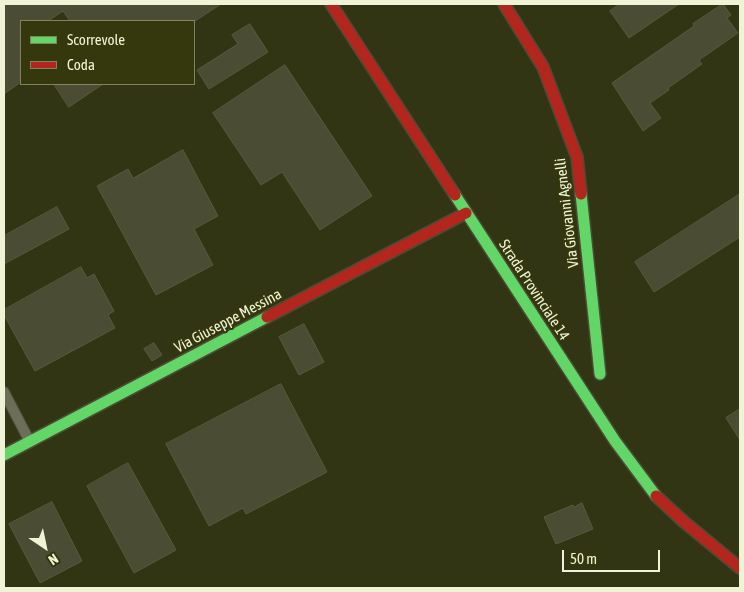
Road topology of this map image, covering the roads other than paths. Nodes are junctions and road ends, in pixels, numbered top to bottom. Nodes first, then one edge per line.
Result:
1 (331, 4) edge
2 (504, 4) edge
3 (466, 213) junction
4 (600, 374) dead end
5 (4, 392) edge
6 (30, 442) junction
7 (4, 455) edge
8 (740, 568) edge

1 - 3 street, Strada Provinciale 14
2 - 4 street, Via Giovanni Agnelli
3 - 6 street, Via Giuseppe Messina
3 - 8 street, Strada Provinciale 14
5 - 6 street
6 - 7 street, Via Giuseppe Messina

